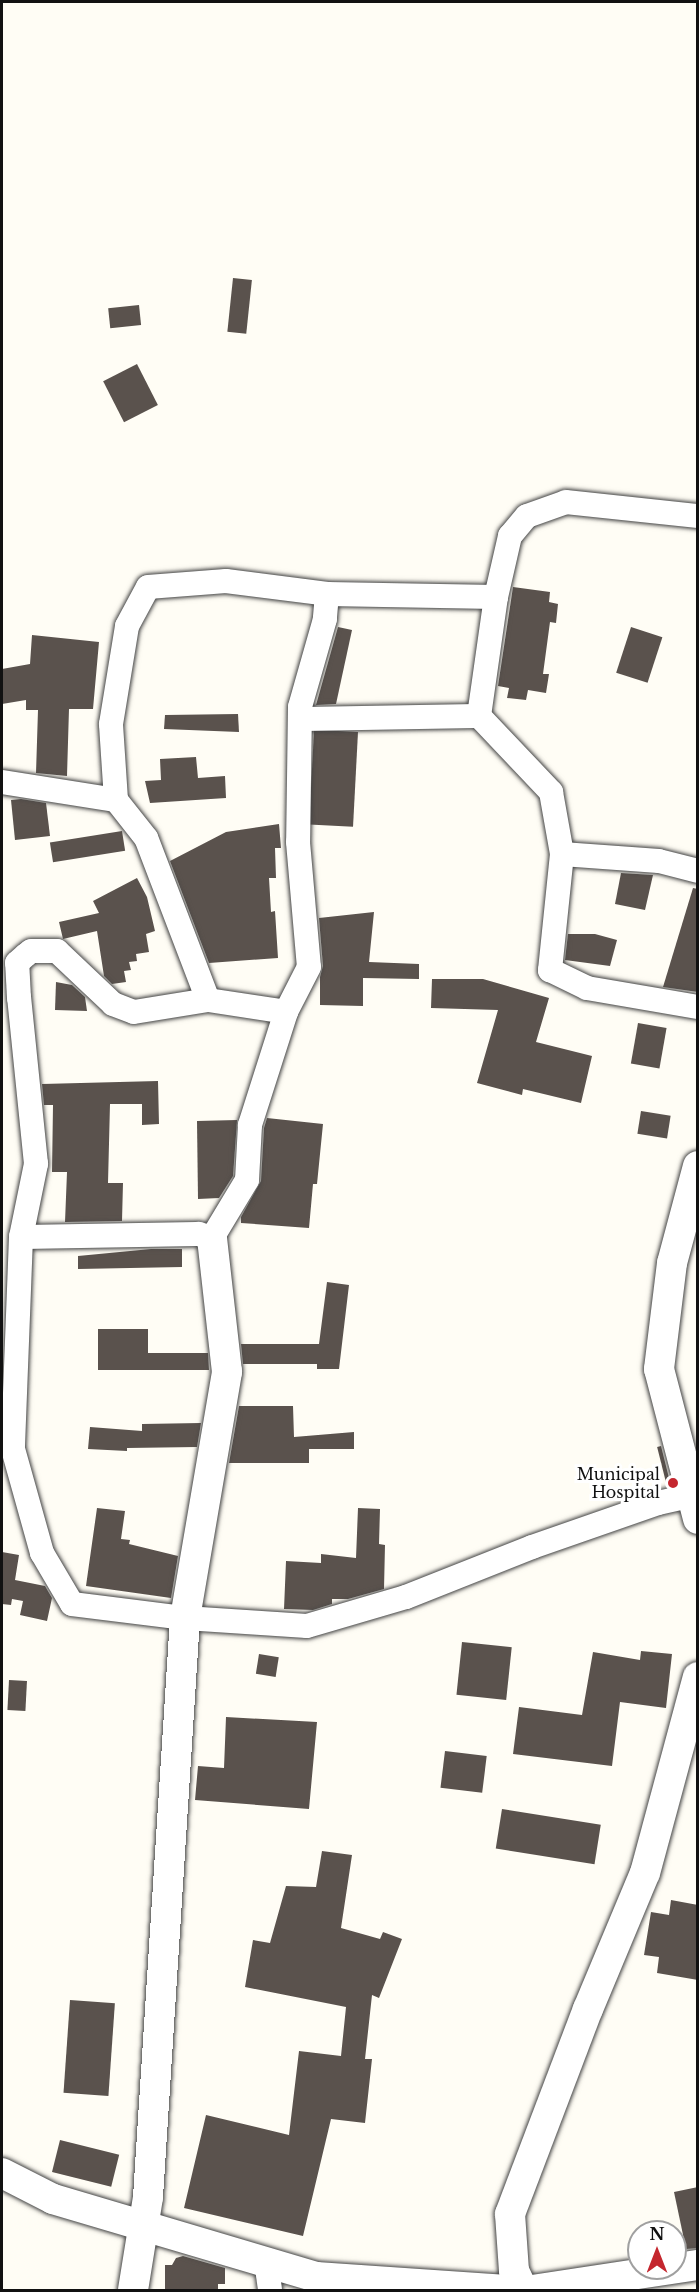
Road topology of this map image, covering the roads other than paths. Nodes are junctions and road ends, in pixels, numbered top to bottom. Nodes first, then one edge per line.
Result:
1 (698, 516) edge
2 (327, 594) junction
3 (496, 597) junction
4 (479, 716) junction
5 (302, 719) junction
6 (2, 782) edge
7 (116, 800) junction
8 (562, 854) junction
9 (698, 870) edge
10 (208, 1000) junction
11 (698, 1007) edge
12 (286, 1012) junction
13 (698, 1166) edge
14 (21, 1237) junction
15 (212, 1238) junction
16 (7, 1447) edge
17 (695, 1502) edge
18 (185, 1618) junction
19 (698, 1677) edge
20 (2, 2173) edge
21 (144, 2224) junction
22 (266, 2261) junction
23 (698, 2265) edge
24 (133, 2290) edge
25 (270, 2290) edge
26 (507, 2290) edge
27 (523, 2290) edge
28 (532, 2290) edge

1 - 3 street
2 - 3 street
2 - 5 street
2 - 7 street
3 - 4 street
4 - 5 street
4 - 8 street
5 - 12 street
6 - 7 street
7 - 10 street
8 - 9 street
8 - 11 street
10 - 12 street
10 - 14 street
12 - 15 street
13 - 17 street
14 - 15 street
14 - 16 street
15 - 18 street
16 - 18 street
17 - 18 street
18 - 21 street
19 - 27 street
20 - 21 street
21 - 22 street
21 - 24 street
22 - 25 street
22 - 26 street
23 - 28 street

